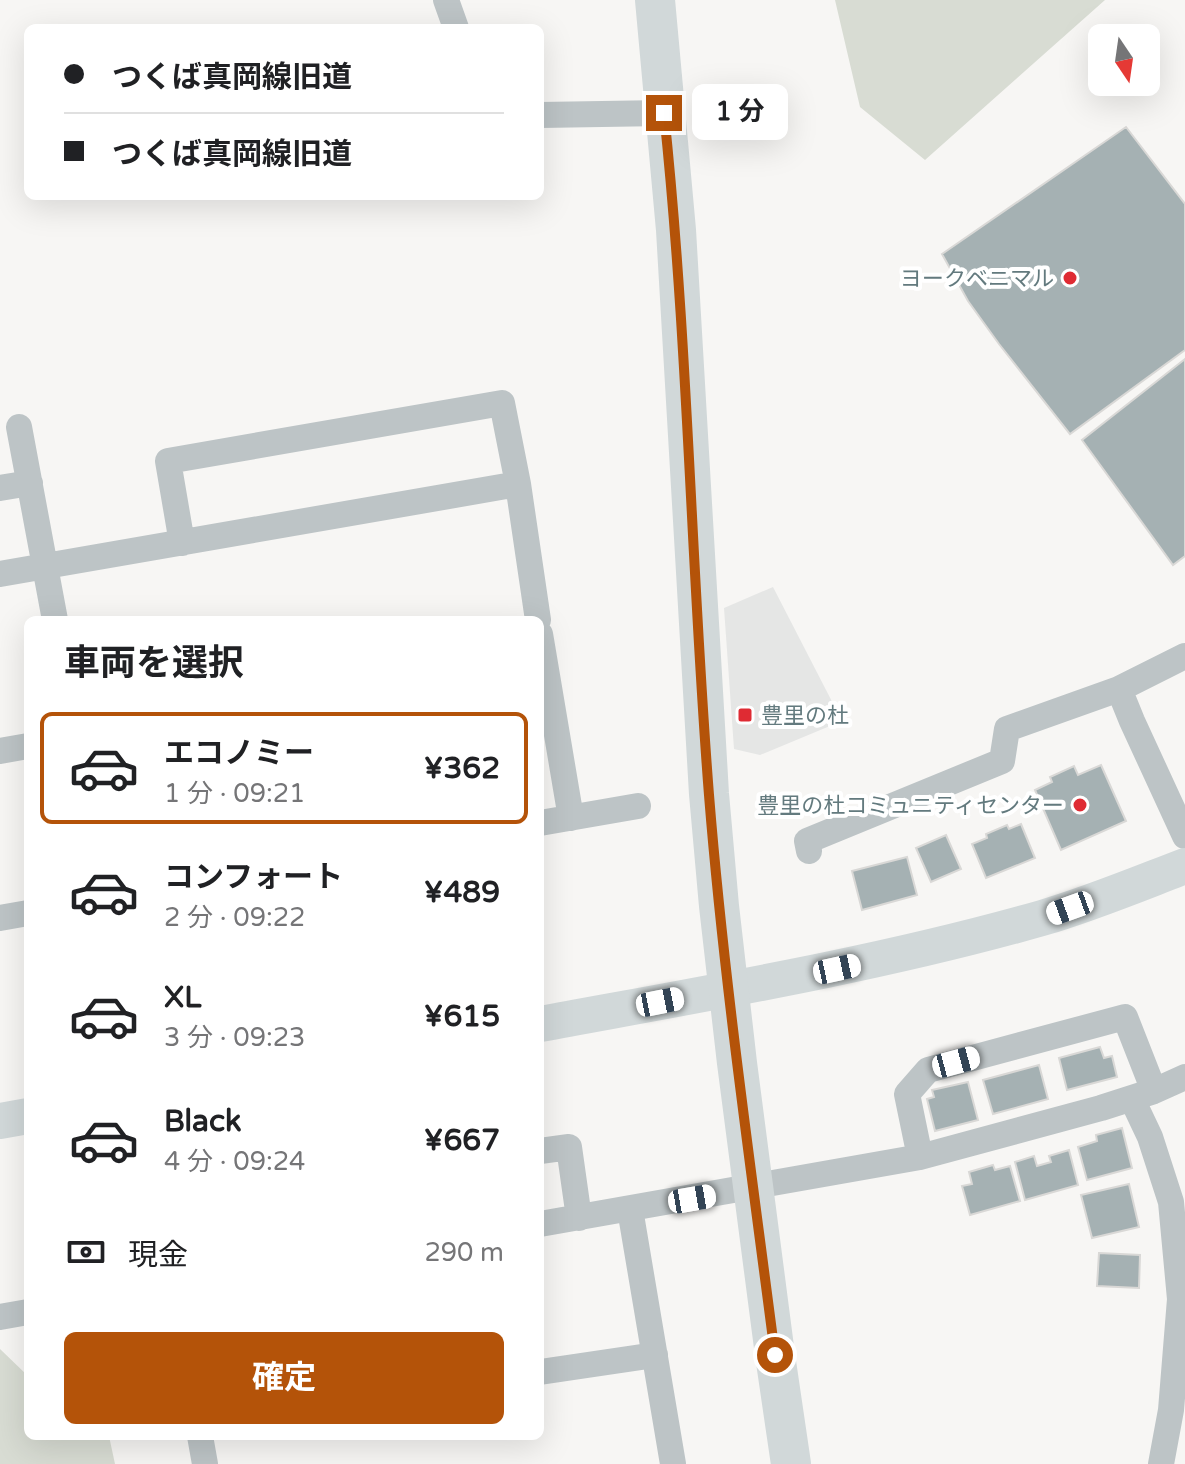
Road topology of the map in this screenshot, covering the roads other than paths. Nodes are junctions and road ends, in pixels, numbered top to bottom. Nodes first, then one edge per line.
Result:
1 (446, 0) edge
2 (655, 0) edge
3 (455, 24) edge
4 (664, 113) junction
5 (544, 115) edge
6 (19, 427) dead end
7 (30, 483) junction
8 (518, 484) junction
9 (0, 488) edge
10 (182, 543) junction
11 (46, 567) junction
12 (0, 574) edge
13 (54, 616) edge
14 (537, 616) edge
15 (1185, 656) edge
16 (544, 666) edge
17 (1119, 689) junction
18 (24, 747) edge
19 (0, 751) edge
20 (638, 806) dead end
21 (571, 818) junction
22 (544, 822) edge
23 (1185, 836) edge
24 (809, 851) dead end
25 (1185, 866) edge
26 (24, 914) edge
27 (0, 918) edge
28 (728, 990) junction
29 (544, 1023) edge
30 (1185, 1077) edge
31 (1143, 1095) junction
32 (24, 1117) edge
33 (0, 1121) edge
34 (544, 1150) edge
35 (920, 1157) junction
36 (754, 1188) junction
37 (630, 1209) junction
38 (579, 1218) junction
39 (544, 1223) edge
40 (24, 1313) edge
41 (0, 1317) edge
42 (655, 1355) junction
43 (544, 1371) edge
44 (201, 1440) edge
45 (205, 1464) edge
46 (673, 1464) edge
47 (791, 1464) edge
48 (1161, 1464) edge

1 - 3 street
2 - 4 main road
4 - 5 street
4 - 28 main road
6 - 7 street
7 - 9 street
7 - 11 street
8 - 10 street
8 - 10 street
8 - 14 street
10 - 11 street
11 - 12 street
11 - 13 street
15 - 17 street
16 - 21 street
17 - 23 street
17 - 24 street
18 - 19 street
20 - 21 street
21 - 22 street
25 - 28 street
26 - 27 street
28 - 29 street
28 - 36 main road
30 - 31 street
31 - 35 street
31 - 35 street
31 - 48 street
32 - 33 street
34 - 38 street
35 - 36 street
36 - 37 street
36 - 47 main road
37 - 38 street
37 - 42 street
38 - 39 street
40 - 41 street
42 - 43 street
42 - 46 street
44 - 45 street

